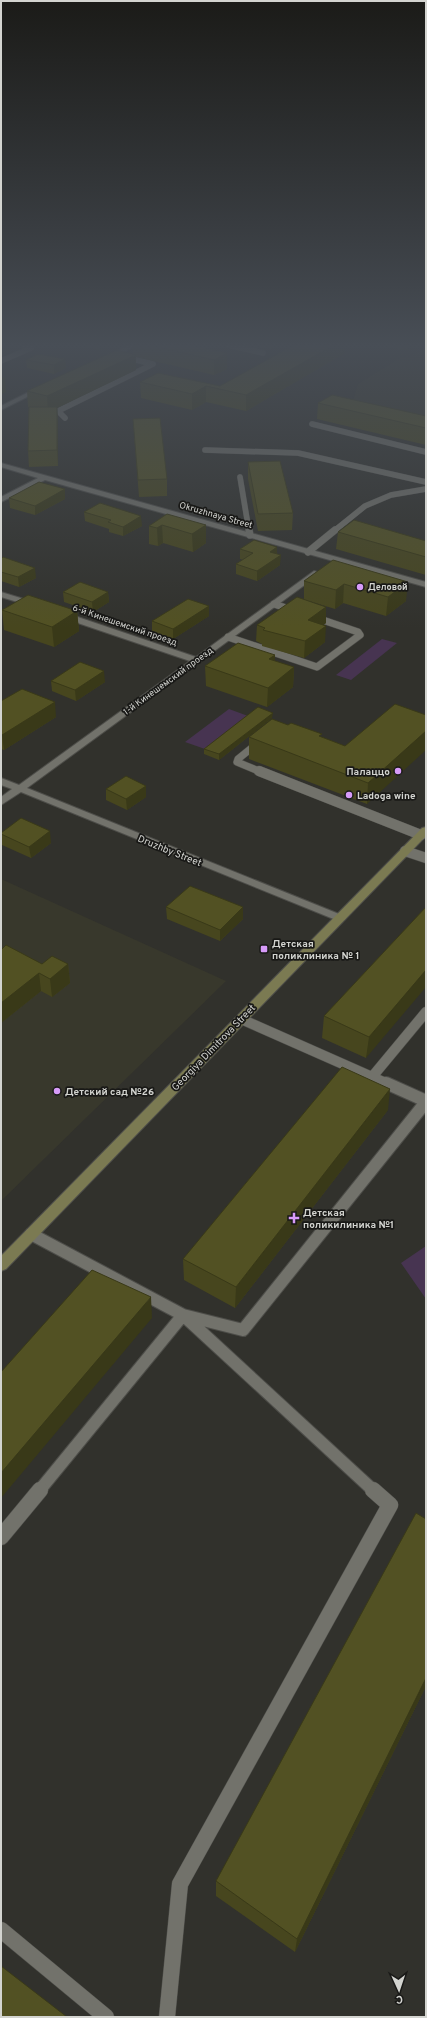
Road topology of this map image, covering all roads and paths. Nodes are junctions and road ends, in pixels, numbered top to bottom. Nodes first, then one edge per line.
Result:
1 (374, 439) edge
2 (205, 450) dead end
3 (426, 452) edge
4 (1, 464) edge
5 (45, 477) junction
6 (240, 477) dead end
7 (426, 482) edge
8 (426, 489) edge
9 (1, 500) edge
10 (340, 526) junction
11 (347, 528) edge
12 (250, 535) junction
13 (308, 552) junction
14 (336, 560) junction
15 (426, 585) edge
16 (1, 594) edge
17 (274, 604) junction
18 (228, 638) junction
19 (197, 660) junction
20 (266, 737) edge
21 (1, 781) edge
22 (19, 789) junction
23 (1, 802) edge
24 (424, 832) edge
25 (405, 851) junction
26 (426, 858) edge
27 (340, 918) junction
28 (426, 1012) edge
29 (241, 1019) junction
30 (372, 1077) junction
31 (426, 1102) edge
32 (31, 1234) junction
33 (1, 1265) edge
34 (183, 1315) junction
35 (1, 1538) edge
36 (1, 1930) edge
37 (106, 2017) edge
38 (167, 2017) edge

1 - 3 lane
2 - 7 lane
4 - 5 street, Okruzhnaya Street
5 - 9 street
5 - 12 street, Okruzhnaya Street
6 - 12 lane
8 - 10 lane
10 - 11 lane
10 - 13 lane
12 - 13 street, Okruzhnaya Street
13 - 14 street, Okruzhnaya Street
14 - 15 street, Okruzhnaya Street
14 - 17 street, 1-й Кинешемский проезд
16 - 19 street, 6-й Кинешемский проезд
17 - 18 street, 1-й Кинешемский проезд
17 - 18 lane
18 - 19 street, 1-й Кинешемский проезд
19 - 22 street, 1-й Кинешемский проезд
20 - 24 lane
21 - 22 street, Druzhby Street
22 - 23 street, 1-й Кинешемский проезд
22 - 27 street, Druzhby Street
24 - 25 main road, Georgiya Dimitrova Street
25 - 26 lane
25 - 27 main road, Georgiya Dimitrova Street
27 - 29 main road, Georgiya Dimitrova Street
28 - 30 lane
29 - 30 lane
29 - 32 main road, Georgiya Dimitrova Street
30 - 31 lane
31 - 34 lane
32 - 33 main road, Georgiya Dimitrova Street
32 - 34 lane
34 - 35 lane
34 - 38 lane
36 - 37 lane

